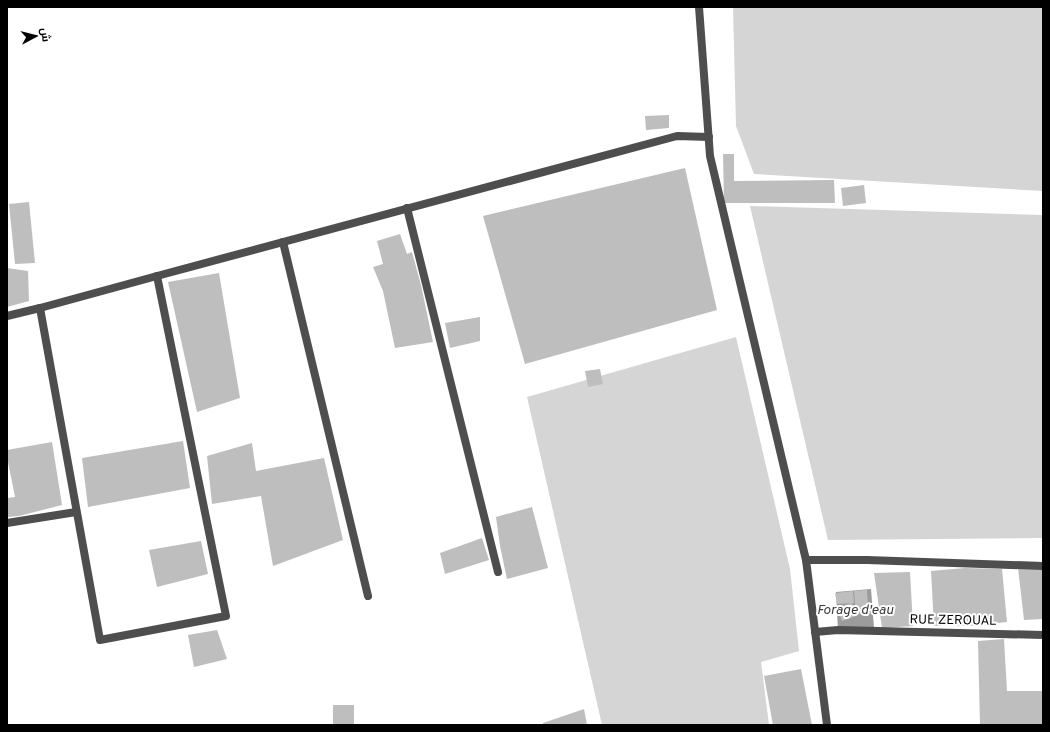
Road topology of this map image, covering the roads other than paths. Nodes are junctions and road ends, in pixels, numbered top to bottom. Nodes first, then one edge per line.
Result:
1 (699, 7) edge
2 (709, 137) junction
3 (407, 208) junction
4 (283, 242) junction
5 (157, 276) junction
6 (40, 308) junction
7 (7, 316) edge
8 (76, 512) junction
9 (7, 523) edge
10 (806, 560) junction
11 (1043, 566) edge
12 (498, 572) dead end
13 (368, 596) dead end
14 (815, 632) junction
15 (1043, 635) edge
16 (827, 725) edge

1 - 2 street
2 - 3 street
2 - 10 street
3 - 4 street
3 - 12 street
4 - 5 street
4 - 13 street
5 - 6 street
5 - 8 street
6 - 7 street
6 - 8 street
8 - 9 street
10 - 11 street
10 - 14 street
14 - 15 street, RUE ZEROUAL
14 - 16 street

